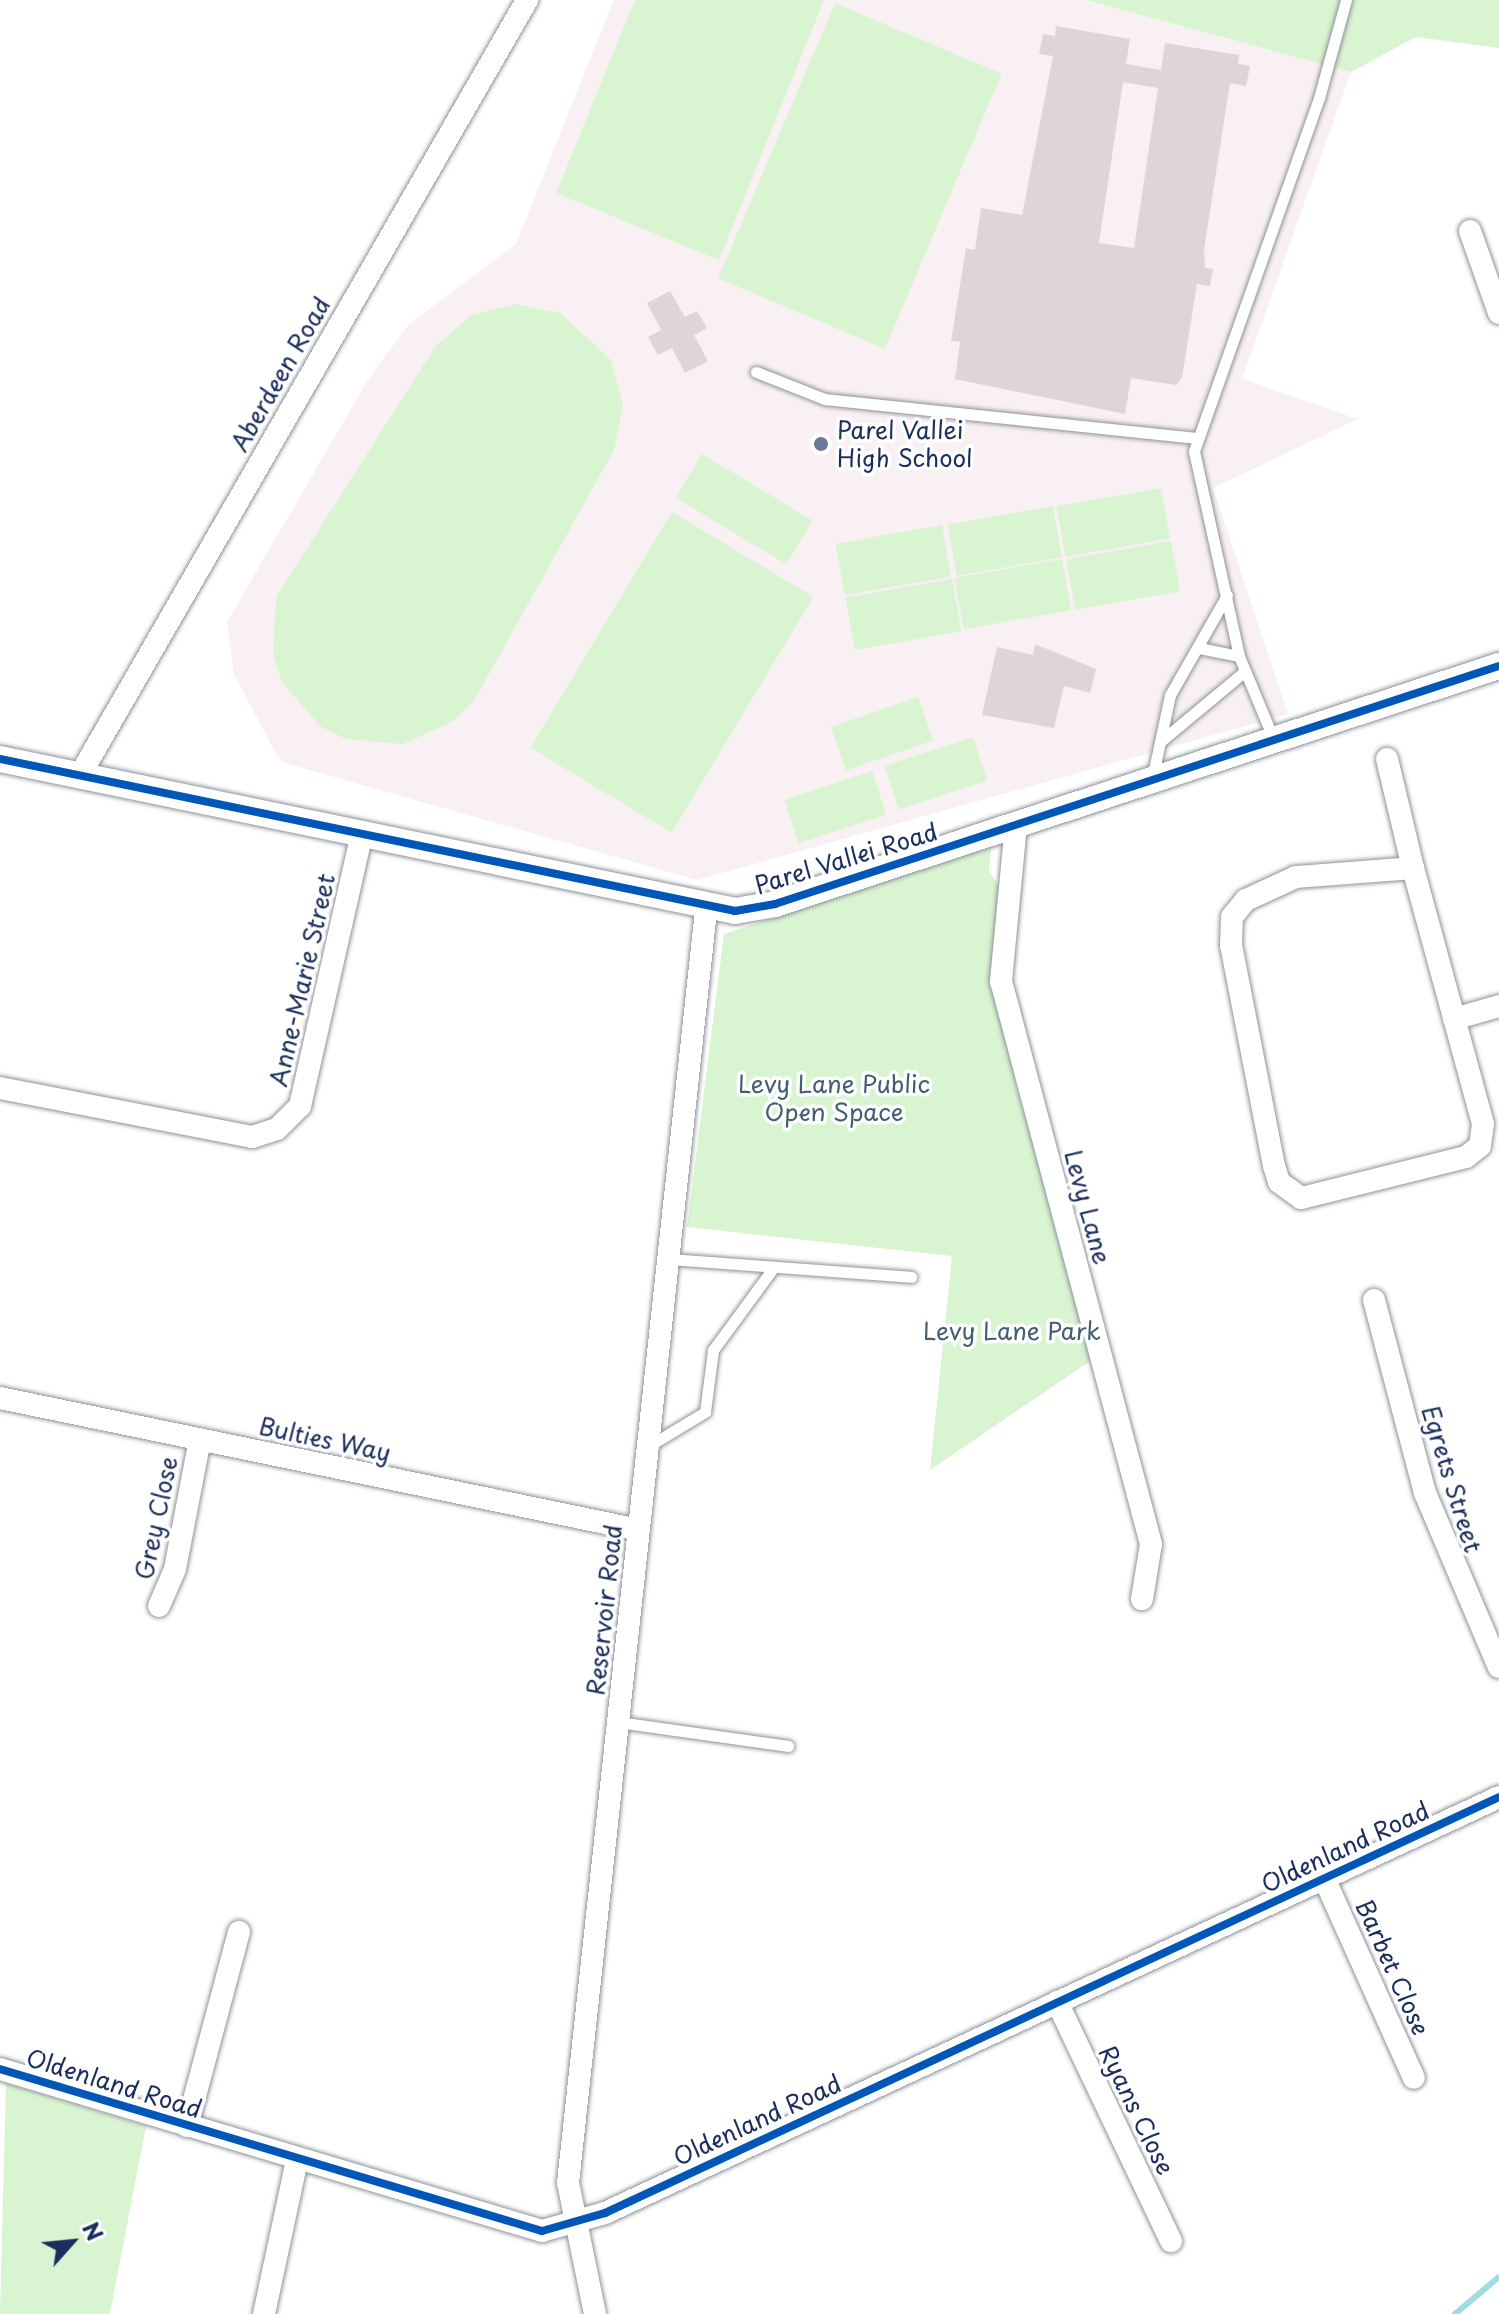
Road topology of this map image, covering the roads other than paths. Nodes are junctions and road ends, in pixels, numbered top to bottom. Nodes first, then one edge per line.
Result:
1 (527, 0) edge
2 (1346, 0) edge
3 (1470, 231) dead end
4 (1499, 313) edge
5 (756, 372) dead end
6 (1196, 438) junction
7 (1229, 590) junction
8 (1199, 648) junction
9 (1239, 656) junction
10 (1245, 671) junction
11 (1498, 673) edge
12 (1274, 740) junction
13 (1161, 741) junction
14 (0, 759) edge
15 (1387, 759) dead end
16 (80, 775) junction
17 (1152, 780) junction
18 (1016, 825) junction
19 (361, 837) junction
20 (1413, 868) junction
21 (706, 910) junction
22 (1499, 1006) edge
23 (1454, 1019) junction
24 (0, 1088) edge
25 (668, 1259) junction
26 (774, 1267) junction
27 (911, 1277) dead end
28 (1374, 1300) dead end
29 (0, 1398) edge
30 (200, 1439) junction
31 (647, 1447) junction
32 (639, 1530) junction
33 (1142, 1599) dead end
34 (159, 1606) dead end
35 (1499, 1667) edge
36 (618, 1722) junction
37 (788, 1746) dead end
38 (1499, 1797) edge
39 (1324, 1878) junction
40 (239, 1932) dead end
41 (1057, 2002) junction
42 (0, 2069) edge
43 (1414, 2078) dead end
44 (187, 2126) junction
45 (297, 2160) junction
46 (573, 2222) junction
47 (1171, 2241) dead end
48 (264, 2314) edge
49 (595, 2314) edge

1 - 16 street, Aberdeen Road
2 - 6 lane
3 - 4 street
5 - 6 lane
6 - 7 lane
7 - 8 lane
7 - 9 lane
8 - 9 lane
8 - 13 lane
9 - 10 lane
10 - 12 lane
10 - 13 lane
11 - 12 street, Parel Vallei Road
12 - 17 street, Parel Vallei Road
13 - 17 lane
14 - 16 street, Parel Vallei Road
15 - 20 street
16 - 19 street, Parel Vallei Road
17 - 18 street, Parel Vallei Road
18 - 21 street, Parel Vallei Road
18 - 33 street, Levy Lane
19 - 21 street, Parel Vallei Road
19 - 24 street, Anne-Marie Street
20 - 23 street
20 - 23 street
21 - 25 street, Reservoir Road
22 - 23 street
25 - 26 lane
25 - 31 street, Reservoir Road
26 - 27 lane
26 - 31 lane
28 - 35 street, Egrets Street
29 - 30 street, Bulties Way
30 - 32 street, Bulties Way
30 - 34 street, Grey Close
31 - 32 street, Reservoir Road
32 - 36 street, Reservoir Road
36 - 37 lane
36 - 46 street, Reservoir Road
38 - 39 street, Oldenland Road
39 - 41 street, Oldenland Road
39 - 43 street, Barbet Close
40 - 44 street
41 - 46 street, Oldenland Road
41 - 47 street, Ryans Close
42 - 44 street, Oldenland Road
44 - 45 street, Oldenland Road
45 - 46 street, Oldenland Road
45 - 48 street
46 - 49 street, Reservoir Road

